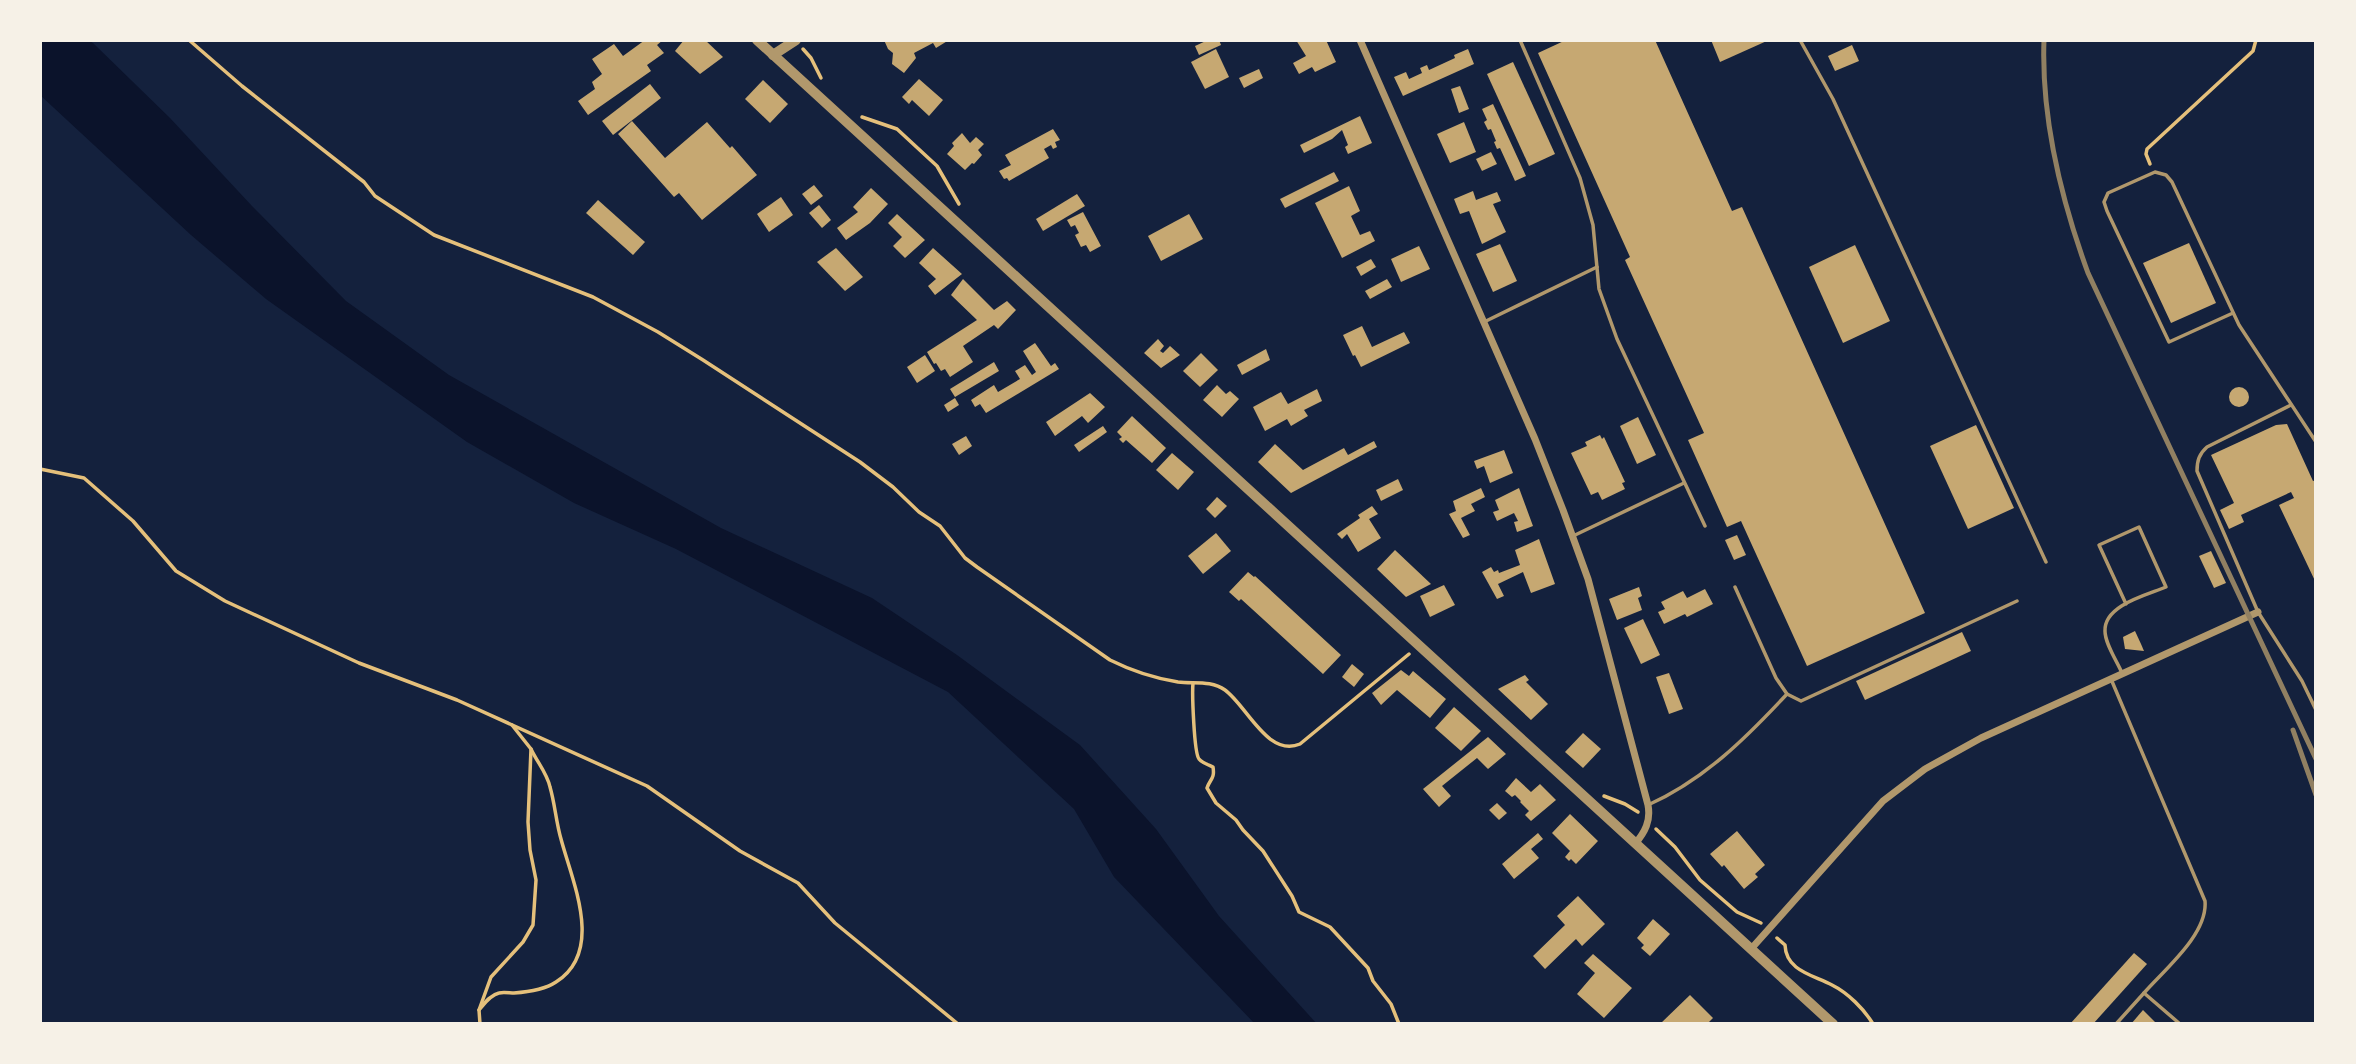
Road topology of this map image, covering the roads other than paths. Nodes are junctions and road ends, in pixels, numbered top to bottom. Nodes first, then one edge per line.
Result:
1 (757, 40) edge
2 (796, 40) edge
3 (1360, 40) edge
4 (1520, 40) edge
5 (1800, 40) edge
6 (773, 55) junction
7 (1597, 267) junction
8 (2233, 313) junction
9 (1484, 323) junction
10 (2291, 405) junction
11 (2316, 442) edge
12 (1684, 483) junction
13 (1705, 526) dead end
14 (1573, 536) junction
15 (2046, 562) dead end
16 (1734, 587) dead end
17 (2017, 601) dead end
18 (2126, 604) junction
19 (2258, 612) junction
20 (2122, 673) junction
21 (2111, 678) junction
22 (1787, 694) junction
23 (2316, 710) edge
24 (1648, 805) junction
25 (1635, 844) junction
26 (1751, 949) junction
27 (2144, 993) junction
28 (1833, 1024) edge
29 (2116, 1024) edge
30 (2180, 1024) edge

1 - 6 street
2 - 6 street
3 - 9 street
4 - 7 lane
5 - 15 lane
6 - 25 street
7 - 9 lane
7 - 12 lane
8 - 8 lane
8 - 10 lane
9 - 14 street
10 - 11 lane
10 - 19 lane
12 - 13 lane
12 - 14 lane
14 - 24 street
16 - 22 lane
17 - 22 lane
18 - 18 lane
18 - 20 lane
19 - 20 street
19 - 23 lane
20 - 21 street
21 - 26 street
21 - 27 lane
22 - 24 lane
24 - 25 street
25 - 26 street
26 - 28 street
27 - 29 lane
27 - 30 lane

